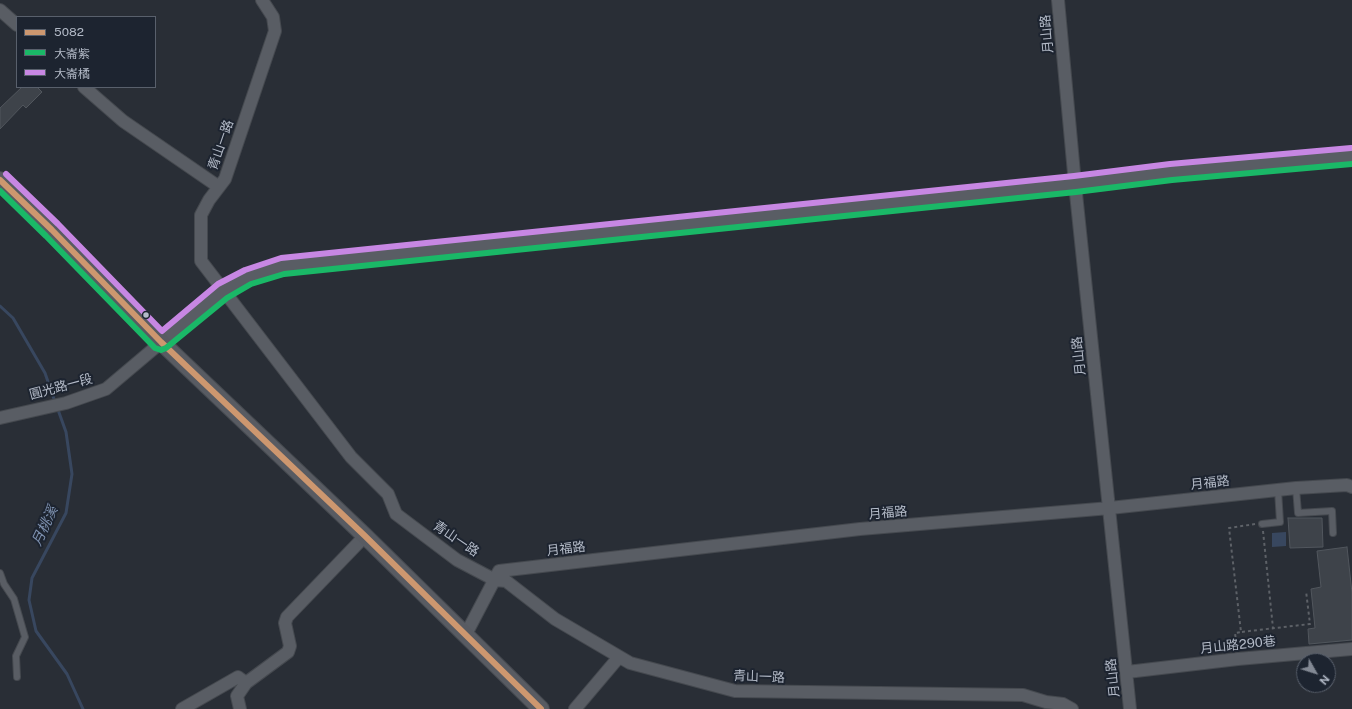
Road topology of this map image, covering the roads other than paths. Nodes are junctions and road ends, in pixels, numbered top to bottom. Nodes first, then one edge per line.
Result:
1 (262, 0) edge
2 (1058, 0) edge
3 (0, 10) edge
4 (16, 24) edge
5 (85, 88) edge
6 (1352, 156) edge
7 (0, 180) edge
8 (1075, 184) junction
9 (219, 187) junction
10 (222, 291) junction
11 (161, 342) junction
12 (0, 418) edge
13 (1296, 488) junction
14 (1352, 488) edge
15 (1278, 490) junction
16 (1110, 508) junction
17 (1262, 524) road end
18 (1333, 533) dead end
19 (365, 536) junction
20 (0, 573) edge
21 (495, 580) junction
22 (465, 636) junction
23 (1352, 648) edge
24 (619, 657) junction
25 (1127, 672) junction
26 (17, 677) dead end
27 (246, 682) junction
28 (182, 709) edge
29 (240, 709) edge
30 (541, 709) edge
31 (575, 709) edge
32 (1072, 709) edge
33 (1130, 709) edge

1 - 9 street, 青山一路
2 - 8 street, 月山路
3 - 4 street
5 - 9 street
6 - 8 street, 圓光路一段
7 - 11 street
8 - 10 street, 圓光路一段
8 - 16 street, 月山路
9 - 10 street, 青山一路
10 - 11 street, 圓光路一段
10 - 21 street, 青山一路
11 - 12 street, 圓光路一段
11 - 19 street
13 - 14 street, 月福路
13 - 15 street, 月福路
13 - 18 lane
15 - 16 street, 月福路
15 - 17 lane
16 - 21 street, 月福路
16 - 25 street, 月山路
19 - 22 street
19 - 27 street
20 - 26 lane
21 - 22 street, 月福路
21 - 24 street, 青山一路
22 - 30 street
23 - 25 street, 月山路290巷
24 - 31 street
24 - 32 street, 青山一路
25 - 33 street, 月山路
27 - 28 street
27 - 29 street

